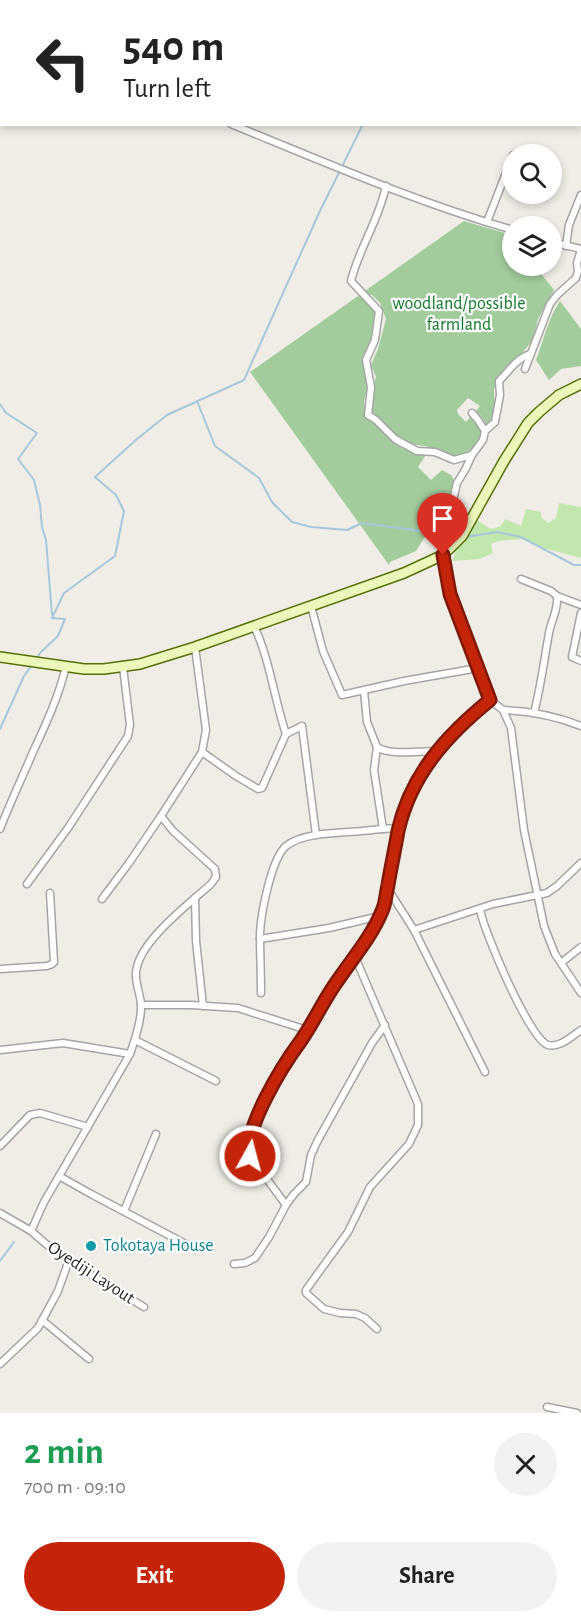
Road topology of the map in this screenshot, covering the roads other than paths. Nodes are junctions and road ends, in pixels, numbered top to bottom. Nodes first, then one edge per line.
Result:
1 (236, 126) edge
2 (502, 183) edge
3 (386, 186) junction
4 (581, 195) edge
5 (487, 222) junction
6 (502, 227) edge
7 (562, 245) edge
8 (566, 246) junction
9 (581, 250) edge
10 (530, 354) junction
11 (525, 369) dead end
12 (581, 384) edge
13 (472, 413) dead end
14 (485, 430) junction
15 (472, 455) junction
16 (469, 524) junction
17 (443, 555) junction
18 (521, 579) dead end
19 (557, 596) junction
20 (581, 605) edge
21 (311, 606) junction
22 (581, 613) edge
23 (254, 626) junction
24 (195, 647) junction
25 (0, 657) edge
26 (581, 662) edge
27 (66, 666) junction
28 (123, 667) junction
29 (478, 668) junction
30 (364, 691) junction
31 (490, 700) junction
32 (502, 710) junction
33 (534, 713) junction
34 (581, 726) edge
35 (286, 734) junction
36 (377, 747) junction
37 (438, 751) junction
38 (202, 752) junction
39 (161, 816) junction
40 (399, 828) junction
41 (0, 829) edge
42 (383, 829) junction
43 (316, 835) junction
44 (581, 863) edge
45 (27, 884) dead end
46 (387, 889) junction
47 (50, 893) dead end
48 (537, 895) junction
49 (195, 898) junction
50 (102, 899) dead end
51 (480, 909) junction
52 (380, 916) junction
53 (414, 930) junction
54 (260, 939) junction
55 (581, 947) edge
56 (355, 957) junction
57 (561, 963) junction
58 (0, 969) edge
59 (261, 993) dead end
60 (581, 993) edge
61 (141, 1005) junction
62 (203, 1006) junction
63 (385, 1025) junction
64 (307, 1030) junction
65 (581, 1030) edge
66 (135, 1040) junction
67 (0, 1050) edge
68 (130, 1054) junction
69 (484, 1072) dead end
70 (216, 1081) dead end
71 (88, 1127) junction
72 (156, 1134) dead end
73 (0, 1146) edge
74 (59, 1176) junction
75 (286, 1204) junction
76 (124, 1211) junction
77 (0, 1213) edge
78 (32, 1231) junction
79 (195, 1249) dead end
80 (69, 1260) junction
81 (234, 1264) dead end
82 (144, 1307) dead end
83 (42, 1320) junction
84 (377, 1329) dead end
85 (89, 1359) dead end
86 (0, 1364) edge
87 (547, 1407) dead end
88 (577, 1413) edge

1 - 3 street
2 - 5 street
3 - 5 street
3 - 15 street
4 - 8 street
5 - 6 street
7 - 8 street
8 - 9 street
9 - 10 street
10 - 11 street
10 - 14 street
12 - 16 main road
13 - 14 street
14 - 15 street
15 - 16 street
16 - 17 main road
17 - 21 main road
17 - 29 street
18 - 19 street
19 - 20 street
19 - 33 street
21 - 23 main road
21 - 30 street
22 - 26 street
23 - 24 main road
23 - 35 street
24 - 28 main road
24 - 38 street
25 - 27 main road
27 - 28 main road
27 - 41 street
28 - 45 street
29 - 30 street
29 - 31 street
30 - 36 street
31 - 32 street
31 - 37 street
32 - 33 street
32 - 48 street
33 - 34 street
35 - 38 street
35 - 43 street
36 - 37 street
36 - 42 street
37 - 40 street
38 - 39 street
39 - 49 street, Oyediji Layout
39 - 50 street
40 - 42 street
40 - 46 street
42 - 43 street
43 - 54 street
44 - 48 street
46 - 52 street
46 - 53 street
47 - 58 street
48 - 51 street
48 - 57 street
49 - 61 street, Oyediji Layout
49 - 62 street
51 - 53 street
51 - 65 street
52 - 54 street
52 - 56 street
53 - 69 street
54 - 59 street
55 - 57 street
56 - 63 street
56 - 64 street
57 - 60 street
61 - 62 street
61 - 66 street, Oyediji Layout
62 - 64 street
63 - 75 street
63 - 84 street
64 - 75 street
66 - 68 street, Oyediji Layout
66 - 70 street
67 - 68 street
68 - 71 street, Oyediji Layout
71 - 73 street
71 - 74 street, Oyediji Layout
72 - 76 street
74 - 76 street
74 - 78 street, Oyediji Layout
75 - 81 street
76 - 79 street
77 - 78 street
78 - 80 street, Oyediji Layout
80 - 82 street, Oyediji Layout
80 - 83 street
83 - 85 street
83 - 86 street
87 - 88 street

